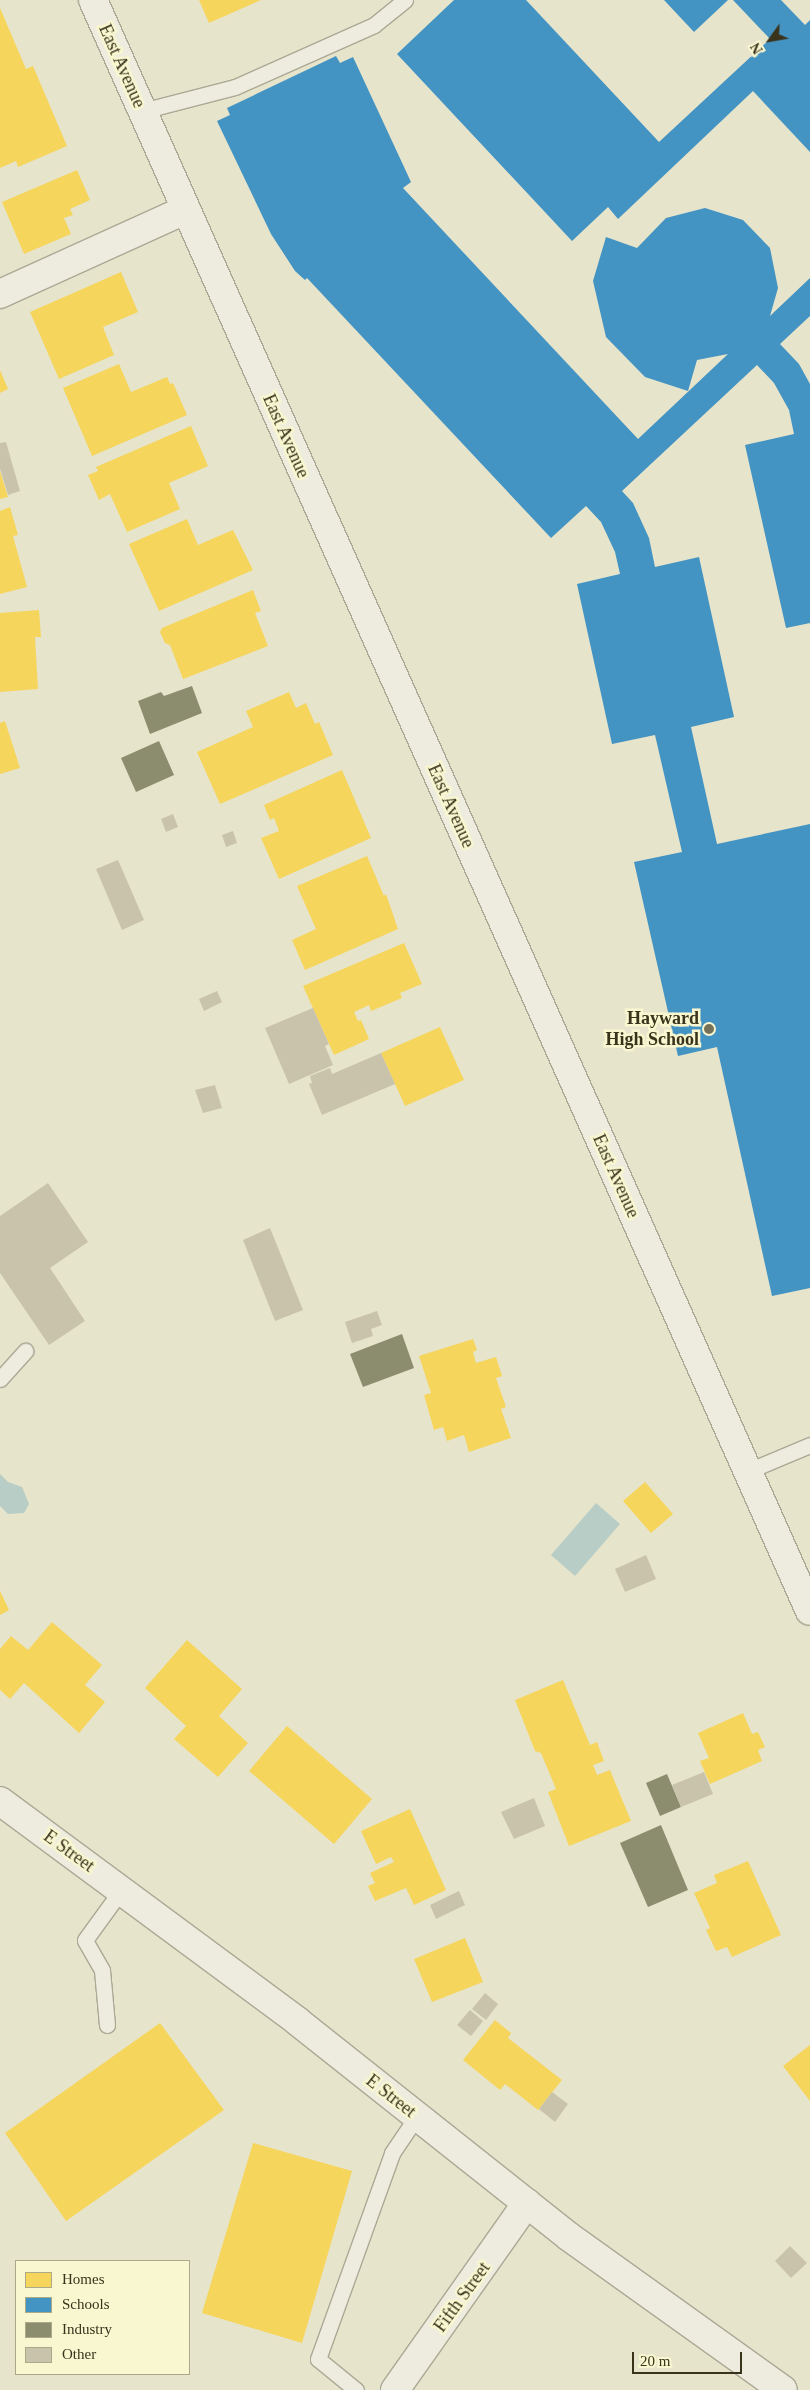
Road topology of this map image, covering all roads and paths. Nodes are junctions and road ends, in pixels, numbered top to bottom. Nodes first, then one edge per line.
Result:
1 (93, 0) edge
2 (405, 0) edge
3 (142, 111) junction
4 (185, 210) junction
5 (0, 294) edge
6 (25, 1351) dead end
7 (0, 1379) edge
8 (810, 1445) edge
9 (748, 1471) junction
10 (810, 1611) edge
11 (0, 1801) edge
12 (122, 1889) junction
13 (107, 2025) dead end
14 (417, 2116) junction
15 (527, 2203) junction
16 (356, 2390) edge
17 (395, 2390) edge
18 (783, 2390) edge

1 - 3 street, East Avenue
2 - 3 lane
3 - 4 street, East Avenue
4 - 5 street
4 - 9 street, East Avenue
6 - 7 lane
8 - 9 lane
9 - 10 street, East Avenue
11 - 12 street, E Street
12 - 13 lane
12 - 14 street, E Street
14 - 15 street, E Street
14 - 16 lane
15 - 17 street, Fifth Street
15 - 18 street, E Street

